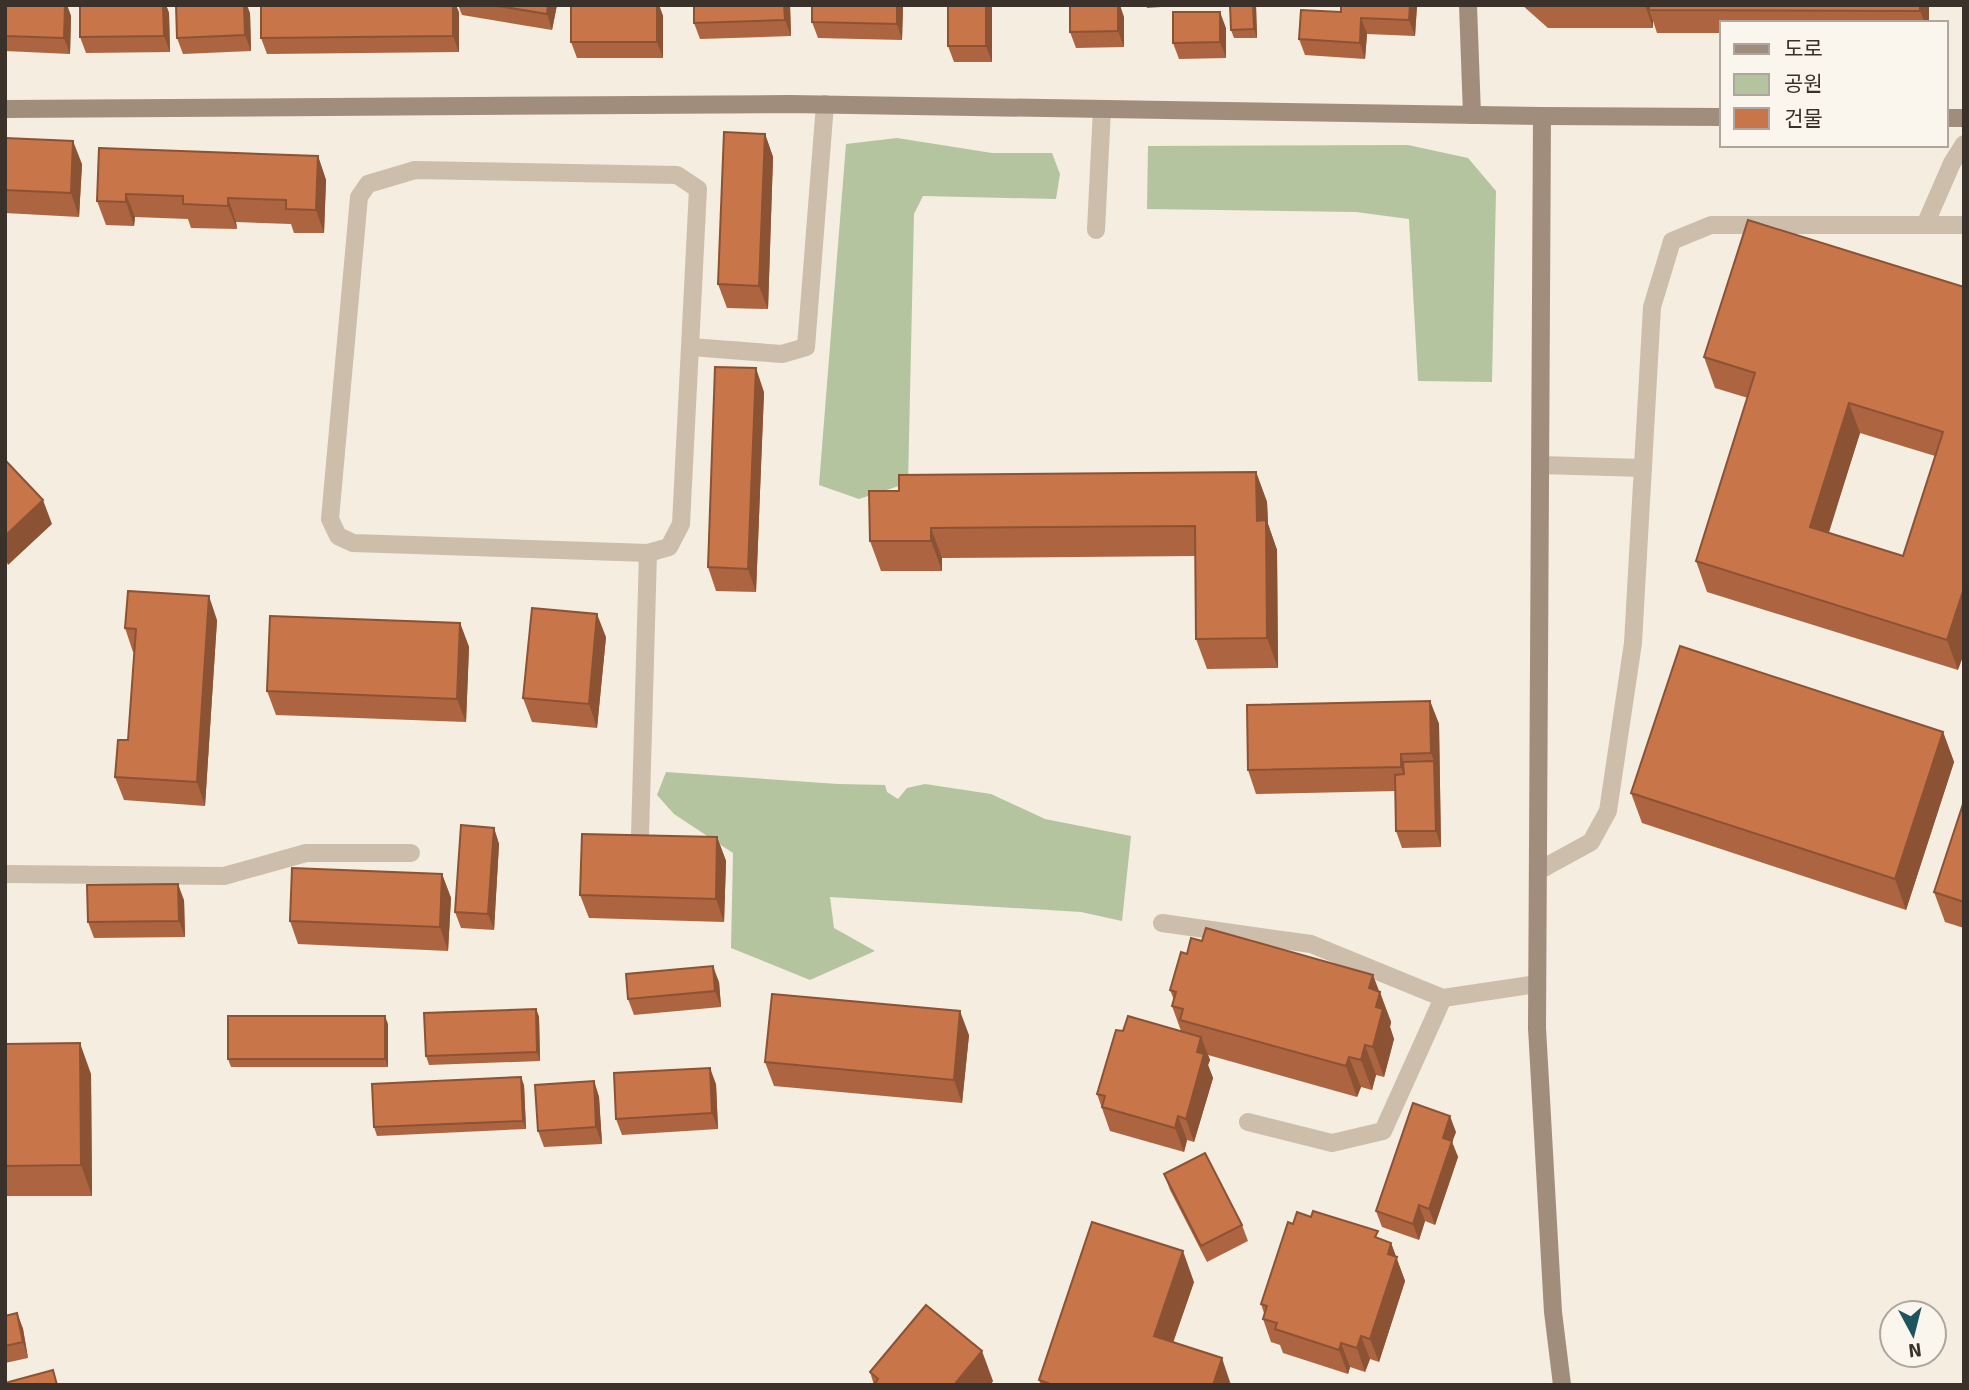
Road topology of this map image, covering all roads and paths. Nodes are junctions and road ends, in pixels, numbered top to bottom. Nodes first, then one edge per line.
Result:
1 (1468, 5) edge
2 (825, 104) junction
3 (5, 109) edge
4 (1102, 109) junction
5 (1472, 115) junction
6 (1542, 116) junction
7 (1720, 117) edge
8 (1964, 144) edge
9 (1926, 225) junction
10 (1964, 225) edge
11 (1096, 230) dead end
12 (691, 347) junction
13 (1541, 465) junction
14 (1643, 468) junction
15 (649, 553) junction
16 (640, 836) edge
17 (411, 853) dead end
18 (1538, 871) junction
19 (5, 874) edge
20 (1161, 923) dead end
21 (1537, 984) junction
22 (1443, 998) junction
23 (1248, 1122) dead end
24 (1562, 1385) edge

1 - 5 street
2 - 3 street
2 - 4 street
2 - 12 street
4 - 5 street
4 - 11 street
5 - 6 street
6 - 7 street
6 - 13 street
8 - 9 street
9 - 10 street
9 - 14 street
12 - 15 street
12 - 15 street
13 - 14 street
13 - 18 street
14 - 18 street
15 - 16 street
17 - 19 street
18 - 21 street
20 - 22 street
21 - 22 street
21 - 24 street
22 - 23 street

